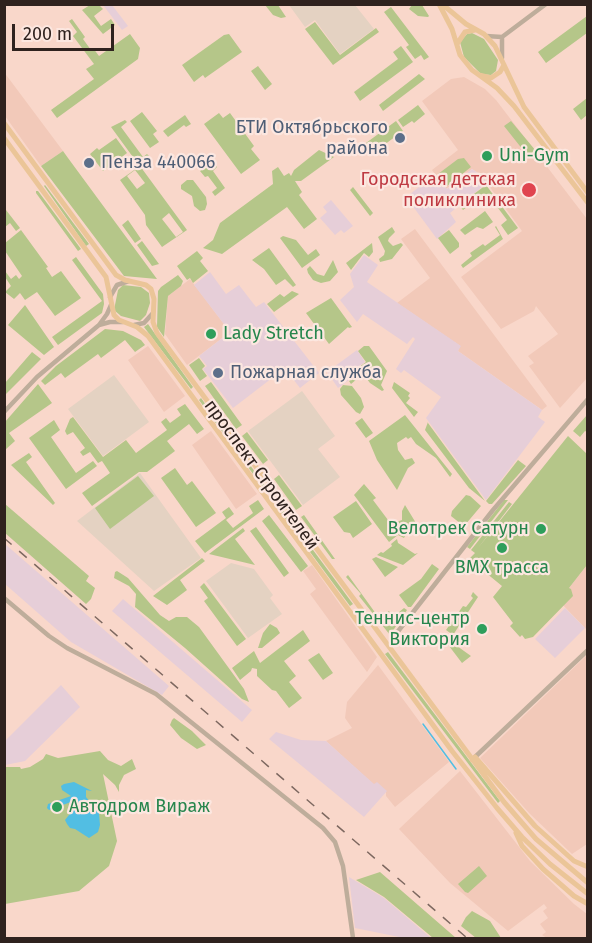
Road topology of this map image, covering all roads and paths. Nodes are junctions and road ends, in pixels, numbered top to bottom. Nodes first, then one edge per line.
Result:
1 (441, 4) edge
2 (546, 4) edge
3 (475, 30) junction
4 (486, 36) junction
5 (502, 37) junction
6 (457, 44) junction
7 (502, 58) junction
8 (504, 65) junction
9 (479, 75) junction
10 (4, 123) edge
11 (4, 138) edge
12 (47, 182) junction
13 (40, 187) junction
14 (588, 193) edge
15 (588, 203) edge
16 (129, 281) junction
17 (110, 297) junction
18 (111, 305) junction
19 (153, 313) junction
20 (124, 322) junction
21 (131, 324) junction
22 (99, 325) junction
23 (588, 399) edge
24 (4, 412) edge
25 (271, 488) junction
26 (264, 493) junction
27 (280, 501) junction
28 (273, 506) junction
29 (4, 598) edge
30 (380, 637) junction
31 (392, 639) junction
32 (374, 643) junction
33 (588, 650) edge
34 (391, 651) junction
35 (382, 655) junction
36 (402, 666) junction
37 (473, 758) junction
38 (513, 827) junction
39 (588, 867) edge
40 (588, 883) edge
41 (588, 894) edge
42 (588, 904) edge
43 (353, 939) edge

1 - 3 main road
1 - 6 main road
2 - 5 street
3 - 4 main road
3 - 6 main road
4 - 5 street
4 - 7 main road
5 - 7 street
6 - 9 main road
7 - 8 main road
8 - 9 main road
8 - 14 main road
9 - 15 main road
10 - 12 main road, проспект Строителей
11 - 13 main road
12 - 13 main road
12 - 16 main road, проспект Строителей
13 - 17 main road
16 - 17 street
16 - 19 main road, проспект Строителей
17 - 18 main road
18 - 20 main road
18 - 22 street
19 - 21 street
19 - 25 main road, проспект Строителей
20 - 21 main road, проспект Строителей
20 - 22 street
21 - 26 main road, проспект Строителей
22 - 24 street
23 - 31 street
25 - 26 main road
25 - 27 main road, проспект Строителей
26 - 28 main road, проспект Строителей
27 - 28 main road
27 - 30 main road, проспект Строителей
28 - 32 main road, проспект Строителей
29 - 43 street
30 - 31 street
30 - 32 main road
30 - 34 main road, проспект Строителей
31 - 36 street
32 - 35 main road, проспект Строителей
33 - 37 street
34 - 35 main road
34 - 36 main road, проспект Строителей
35 - 38 main road, проспект Строителей
36 - 37 main road, проспект Строителей
37 - 39 main road
37 - 40 main road, проспект Строителей
38 - 41 main road, проспект Строителей
38 - 42 main road

